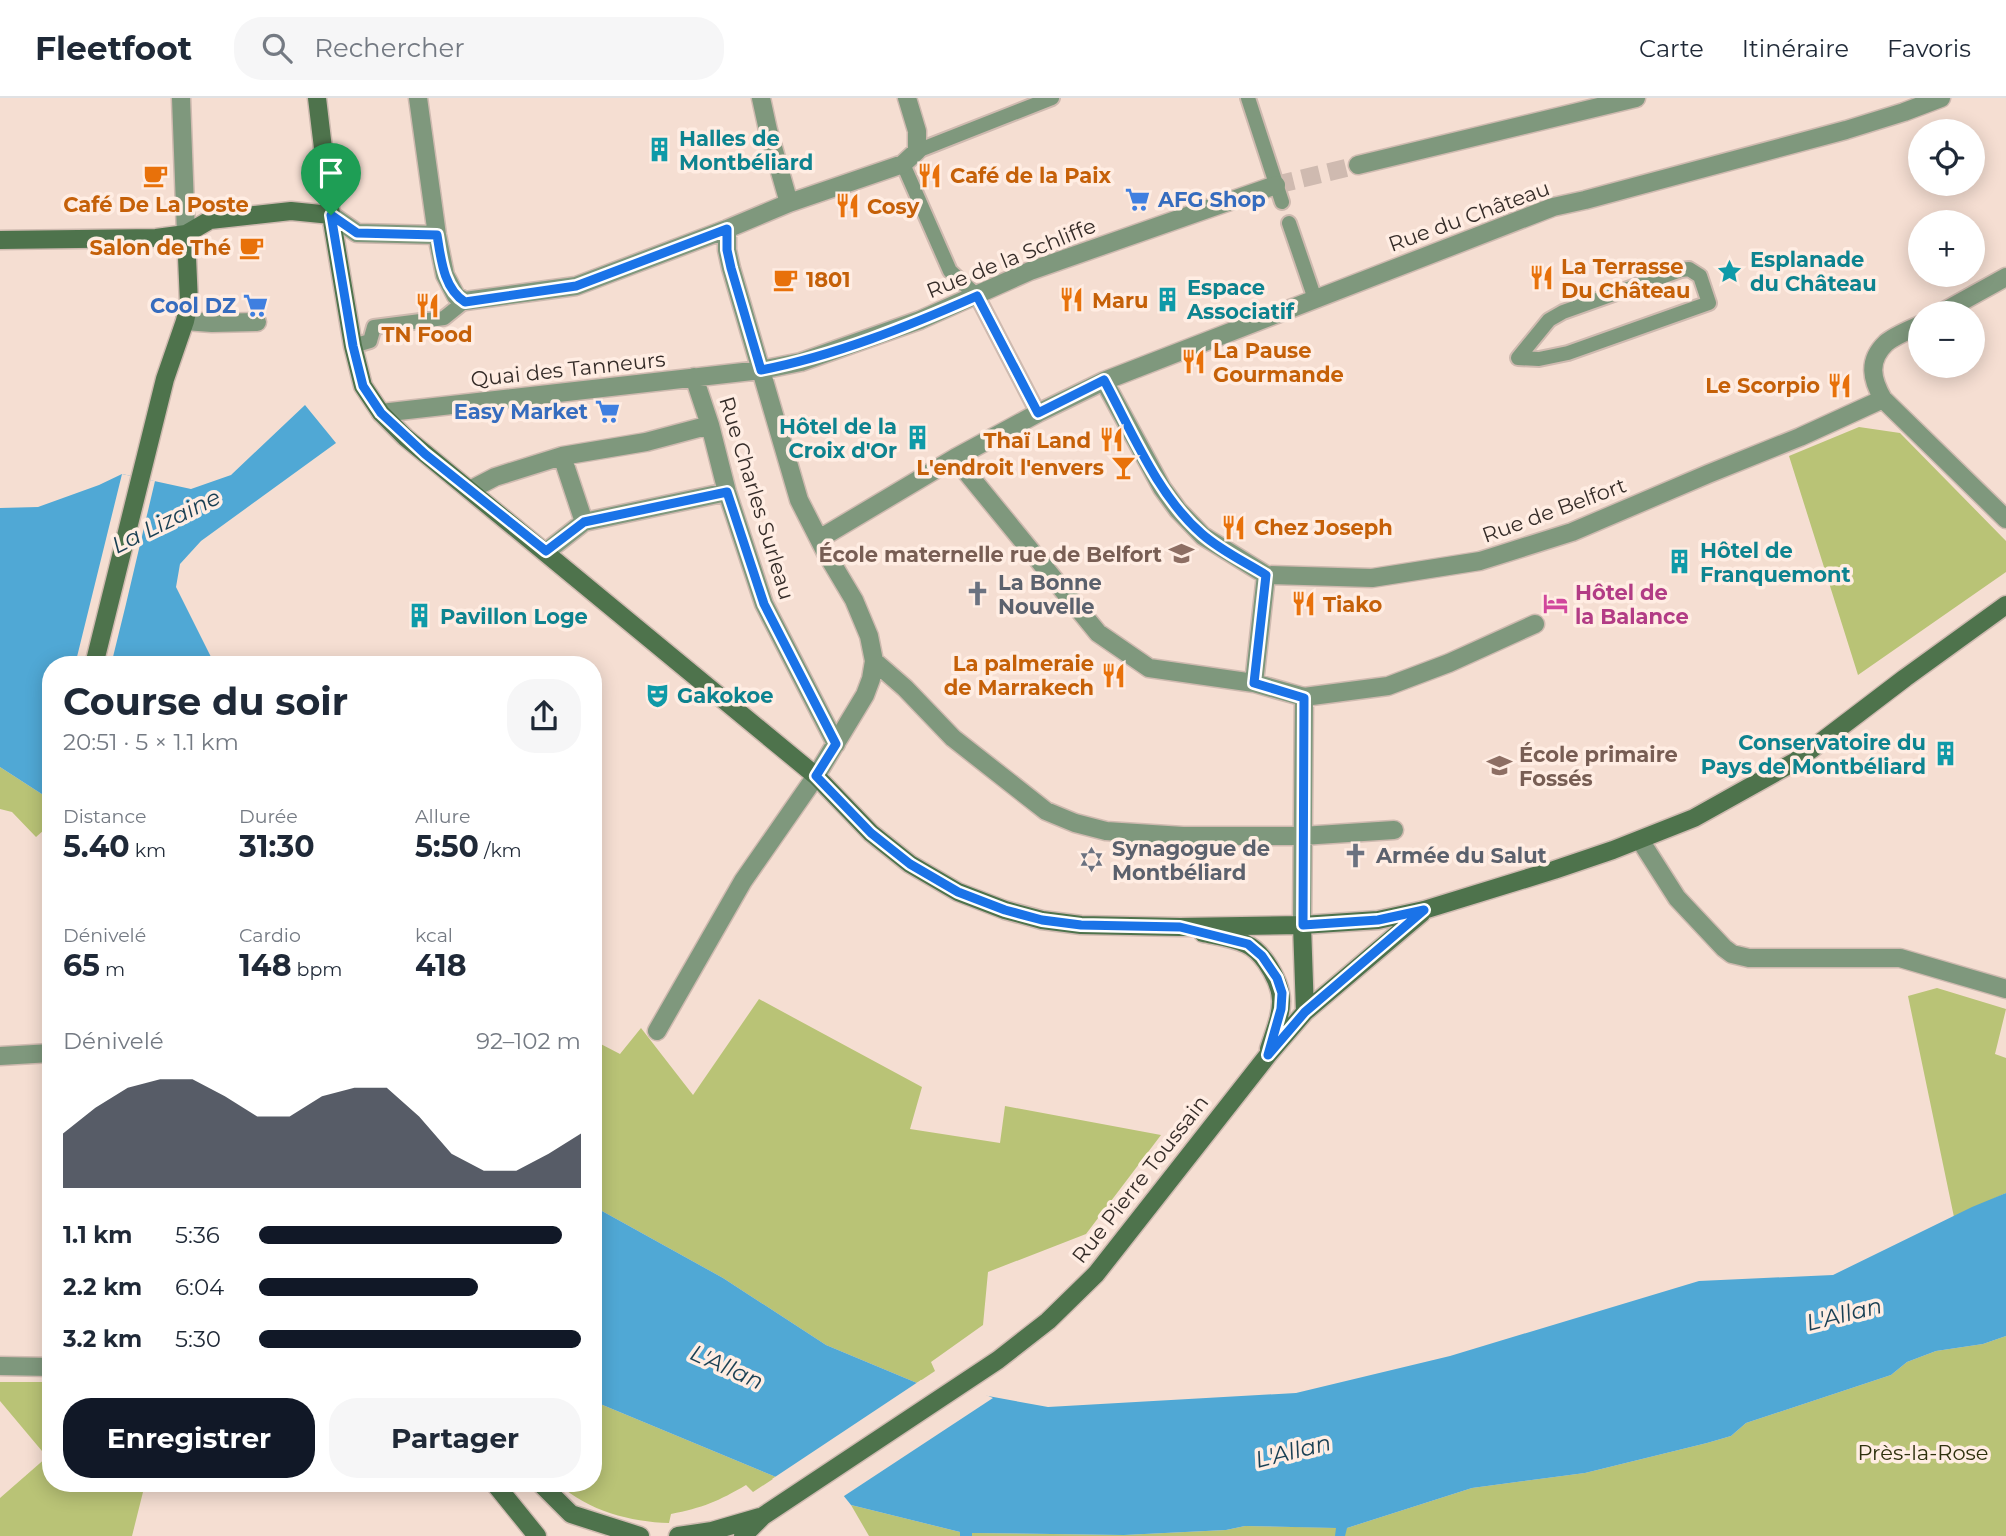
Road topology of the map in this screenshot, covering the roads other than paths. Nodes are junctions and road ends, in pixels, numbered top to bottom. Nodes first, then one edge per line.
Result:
1 (181, 98) edge
2 (317, 98) edge
3 (418, 98) edge
4 (761, 98) edge
5 (906, 98) edge
6 (1052, 98) edge
7 (1248, 98) edge
8 (1636, 98) edge
9 (1941, 98) edge
10 (917, 151) junction
11 (903, 164) junction
12 (1357, 165) tunnel mouth
13 (1279, 194) joint
14 (789, 203) junction
15 (331, 215) junction
16 (1289, 223) dead end
17 (727, 229) junction
18 (186, 234) junction
19 (437, 235) junction
20 (0, 240) edge
21 (2006, 276) edge
22 (977, 296) junction
23 (1315, 299) junction
24 (1962, 301) edge
25 (465, 302) junction
26 (185, 321) junction
27 (257, 323) dead end
28 (1908, 331) edge
29 (353, 346) junction
30 (1518, 358) joint
31 (761, 370) junction
32 (694, 377) junction
33 (1104, 380) junction
34 (1883, 399) junction
35 (381, 413) junction
36 (1038, 413) junction
37 (710, 425) junction
38 (562, 456) junction
39 (955, 458) junction
40 (470, 490) junction
41 (727, 492) junction
42 (2006, 519) edge
43 (584, 522) junction
44 (819, 539) junction
45 (546, 551) junction
46 (1266, 575) junction
47 (2006, 605) edge
48 (1535, 624) dead end
49 (96, 656) edge
50 (874, 661) junction
51 (1254, 683) junction
52 (1304, 698) junction
53 (836, 744) junction
54 (816, 776) junction
55 (1394, 830) dead end
56 (1302, 836) junction
57 (1640, 840) junction
58 (1424, 910) junction
59 (1303, 925) junction
60 (1180, 927) junction
61 (2006, 989) edge
62 (1305, 1012) junction
63 (657, 1031) dead end
64 (42, 1054) edge
65 (1268, 1055) junction
66 (0, 1056) edge
67 (0, 1366) edge
68 (42, 1367) edge
69 (501, 1492) edge
70 (549, 1492) edge
71 (571, 1514) junction
72 (763, 1516) junction
73 (707, 1533) edge
74 (537, 1536) edge
75 (588, 1536) edge
76 (640, 1536) edge
77 (678, 1536) edge
78 (743, 1536) edge

1 - 18 street
2 - 15 main road
3 - 19 street
4 - 14 street
5 - 10 street
6 - 10 street
7 - 13 street
8 - 12 street
9 - 23 street, Rue du Château
10 - 11 street
11 - 14 street
11 - 22 street
13 - 22 street, Rue de la Schliffe
14 - 17 street
15 - 18 main road
15 - 19 street
15 - 29 main road
16 - 23 street
17 - 25 street
17 - 31 street
18 - 20 main road
18 - 26 main road
19 - 25 street
21 - 24 street
22 - 31 street, Rue de la Schliffe
22 - 36 street
23 - 33 street, Rue du Château
25 - 29 street
26 - 27 street
26 - 49 main road
28 - 34 street
29 - 35 main road
30 - 30 street
31 - 32 street, Quai des Tanneurs
31 - 44 street
32 - 35 street, Quai des Tanneurs
32 - 37 street, Rue Charles Surleau
33 - 36 street, Rue du Château
33 - 46 street
34 - 42 street
34 - 46 street, Rue de Belfort
35 - 40 main road
36 - 39 street, Rue du Château
37 - 38 street
37 - 41 street, Rue Charles Surleau
38 - 40 street
38 - 43 street
39 - 44 street, Rue du Château
39 - 51 street
40 - 45 main road
41 - 43 street
41 - 53 street, Rue Charles Surleau
43 - 45 street
44 - 50 street
45 - 54 main road
46 - 51 street
47 - 57 main road
48 - 52 street
50 - 53 street
50 - 56 street
51 - 52 street
52 - 56 street
53 - 54 street
54 - 60 main road
54 - 63 street
55 - 56 street
56 - 59 street
57 - 58 main road
57 - 61 street
58 - 59 main road
58 - 62 main road, Rue Pierre Toussain
59 - 60 main road
59 - 62 main road
60 - 65 main road
62 - 65 main road, Rue Pierre Toussain
64 - 66 street
65 - 72 main road, Rue Pierre Toussain
67 - 68 street
69 - 74 main road
70 - 71 main road
71 - 75 main road
71 - 76 main road
72 - 73 main road
72 - 78 main road
73 - 77 main road

